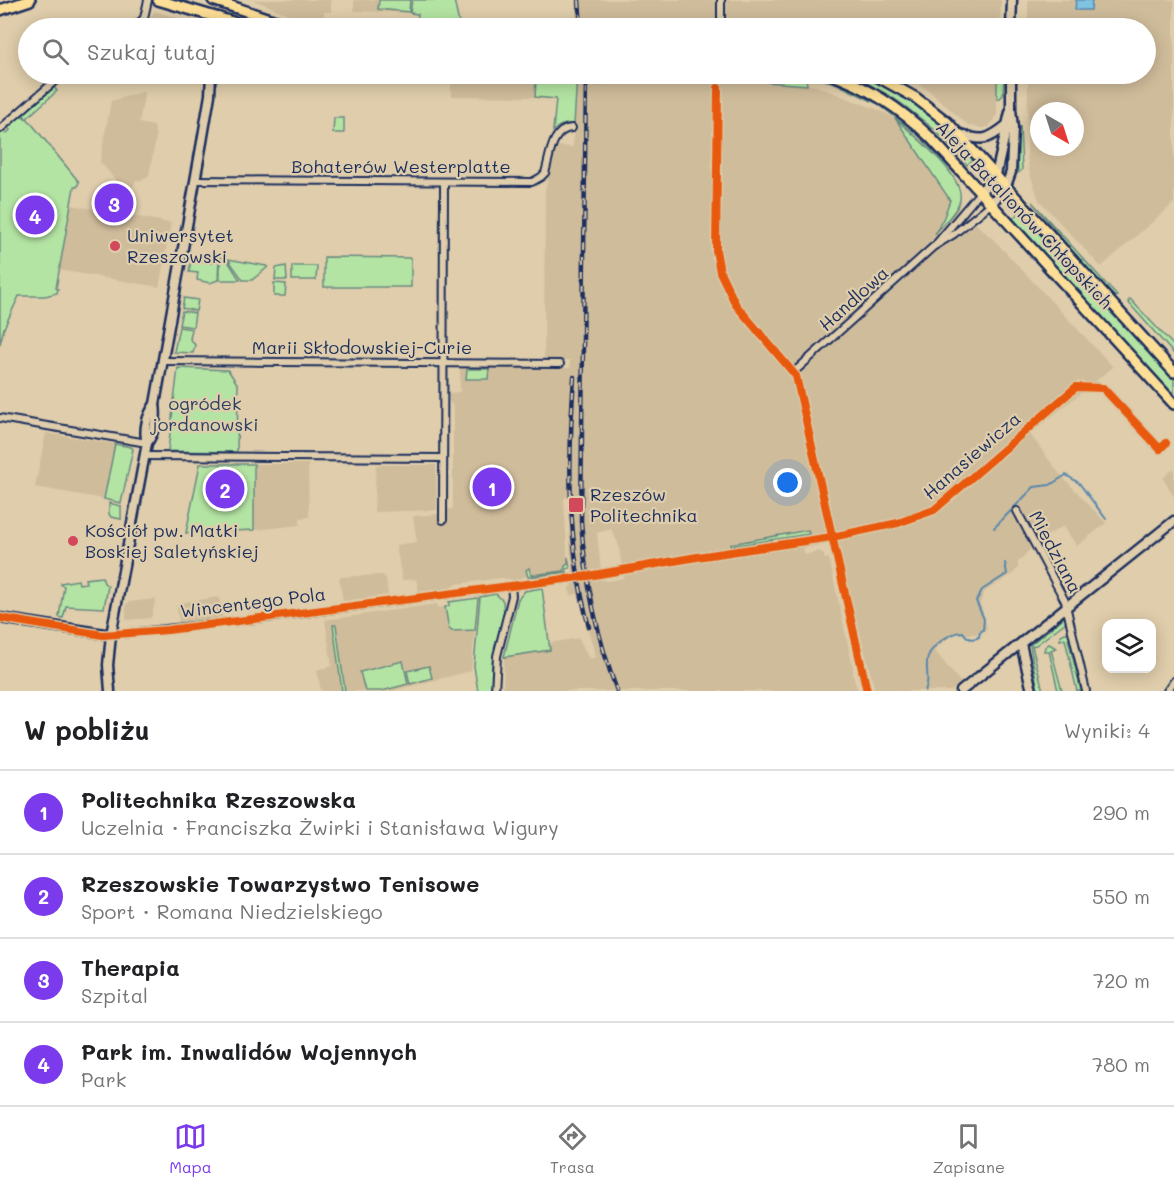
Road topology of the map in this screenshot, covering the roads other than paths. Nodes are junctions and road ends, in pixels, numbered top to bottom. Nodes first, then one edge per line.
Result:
1 (30, 0) edge
2 (148, 0) edge
3 (158, 0) edge
4 (721, 0) edge
5 (1011, 0) edge
6 (217, 1) edge
7 (233, 3) edge
8 (0, 10) edge
9 (218, 17) joint
10 (144, 18) edge
11 (231, 18) edge
12 (271, 18) edge
13 (721, 18) edge
14 (1011, 18) edge
15 (52, 84) edge
16 (211, 84) edge
17 (214, 84) edge
18 (852, 84) edge
19 (890, 84) edge
20 (1011, 84) edge
21 (718, 88) dead end
22 (210, 95) junction
23 (1011, 109) junction
24 (1006, 125) junction
25 (572, 128) dead end
26 (0, 129) edge
27 (960, 134) junction
28 (996, 175) junction
29 (196, 180) junction
30 (444, 182) junction
31 (1006, 186) junction
32 (981, 191) junction
33 (992, 202) junction
34 (933, 247) junction
35 (162, 361) junction
36 (442, 364) junction
37 (560, 364) dead end
38 (794, 372) junction
39 (1174, 372) edge
40 (1174, 404) edge
41 (0, 418) edge
42 (147, 443) junction
43 (1166, 443) dead end
44 (144, 456) junction
45 (442, 458) junction
46 (1017, 511) dead end
47 (443, 520) dead end
48 (1174, 521) edge
49 (832, 537) junction
50 (511, 586) junction
51 (1067, 607) junction
52 (0, 618) edge
53 (111, 635) junction
54 (1021, 644) junction
55 (1174, 681) edge
56 (111, 691) edge
57 (495, 691) edge
58 (867, 691) edge
59 (961, 691) edge
60 (1032, 691) edge
61 (1086, 691) edge
62 (1167, 691) edge

1 - 8 main road
2 - 10 street
3 - 9 main road
4 - 13 street
5 - 14 street
6 - 7 main road
6 - 9 main road
7 - 11 main road
7 - 12 main road
15 - 26 street
16 - 22 street
17 - 22 street
18 - 32 main road, Aleja Batalionów Chłopskich
19 - 27 main road, Aleja Batalionów Chłopskich
20 - 23 street
21 - 38 street
22 - 29 street
23 - 24 street
23 - 31 street
24 - 27 street
24 - 28 street
25 - 30 street, Bohaterów Westerplatte
27 - 28 main road, Aleja Batalionów Chłopskich
28 - 31 main road, Aleja Batalionów Chłopskich
28 - 32 street
29 - 30 street, Bohaterów Westerplatte
29 - 35 street
30 - 36 street
31 - 33 street
31 - 39 main road, Aleja Batalionów Chłopskich
32 - 33 main road, Aleja Batalionów Chłopskich
32 - 34 street, Handlowa
33 - 34 street, Handlowa
33 - 40 main road, Aleja Batalionów Chłopskich
34 - 38 street, Handlowa
35 - 36 street, Marii Skłodowskiej-Curie
35 - 42 street
36 - 37 street, Marii Skłodowskiej-Curie
36 - 45 street
38 - 49 street
41 - 42 street
42 - 44 street
43 - 49 street, Hanasiewicza
44 - 45 street
44 - 53 street
45 - 47 street
46 - 51 street, Miedziana
48 - 51 street
49 - 50 street, Hanasiewicza
49 - 58 street
50 - 53 street, Wincentego Pola
50 - 57 street
51 - 54 street
51 - 61 street, Miedziana
52 - 53 street, Wincentego Pola
53 - 56 street
54 - 59 street
54 - 60 street
55 - 62 street

